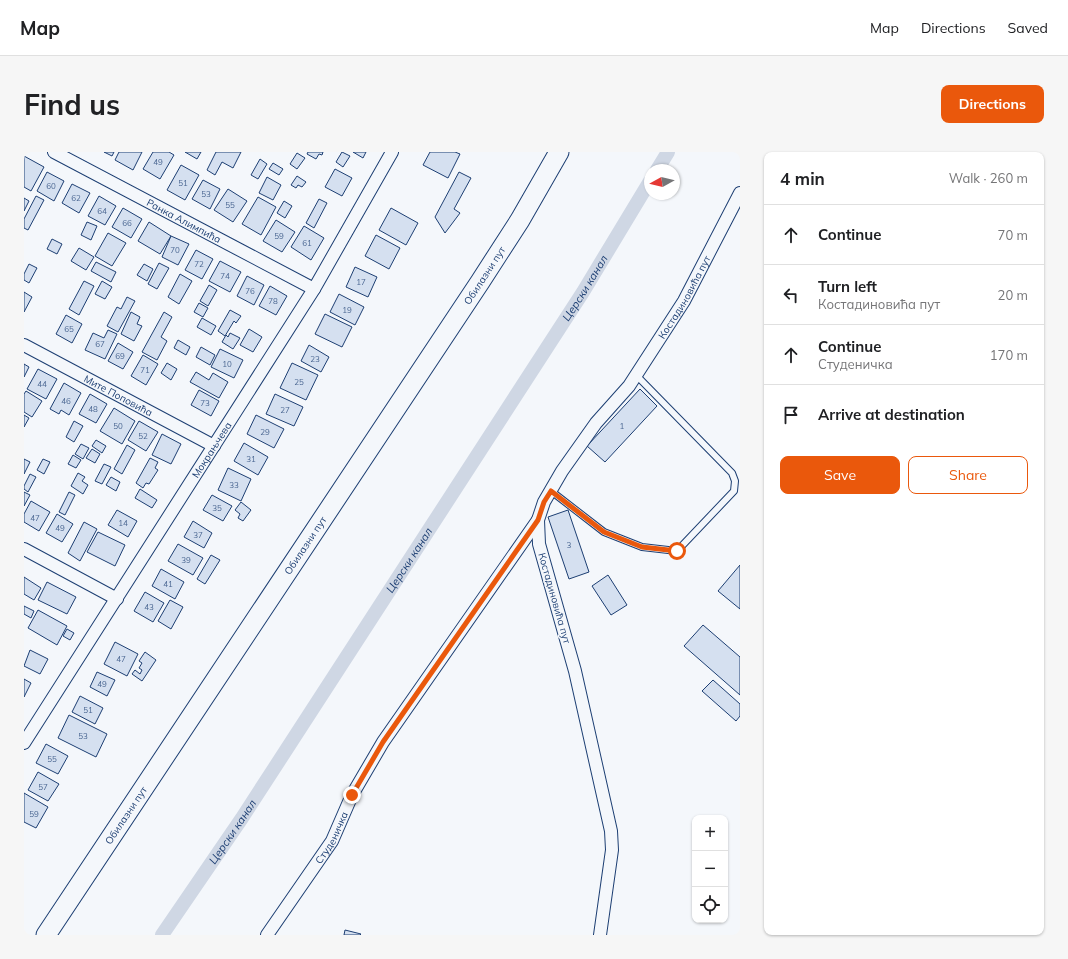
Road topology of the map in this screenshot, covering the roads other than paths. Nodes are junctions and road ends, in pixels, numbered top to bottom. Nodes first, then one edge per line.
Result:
1 (54, 152) edge
2 (392, 152) edge
3 (559, 152) edge
4 (740, 193) edge
5 (314, 289) junction
6 (24, 345) edge
7 (636, 375) junction
8 (214, 446) junction
9 (551, 491) junction
10 (538, 520) junction
11 (24, 549) edge
12 (117, 599) junction
13 (24, 743) edge
14 (46, 935) edge
15 (267, 935) edge
16 (600, 935) edge

1 - 5 street, Ранка Алимпића
2 - 5 street, Мокрањчева
3 - 14 main road, Обилазни пут
4 - 7 street, Костадиновића пут
5 - 8 street, Мокрањчева
6 - 8 street, Мите Поповића
7 - 9 street, Костадиновића пут
7 - 9 lane
8 - 12 street, Мокрањчева
9 - 10 street, Костадиновића пут
10 - 15 street, Студеничка
10 - 16 street, Костадиновића пут
11 - 12 street
12 - 13 street, Мокрањчева

